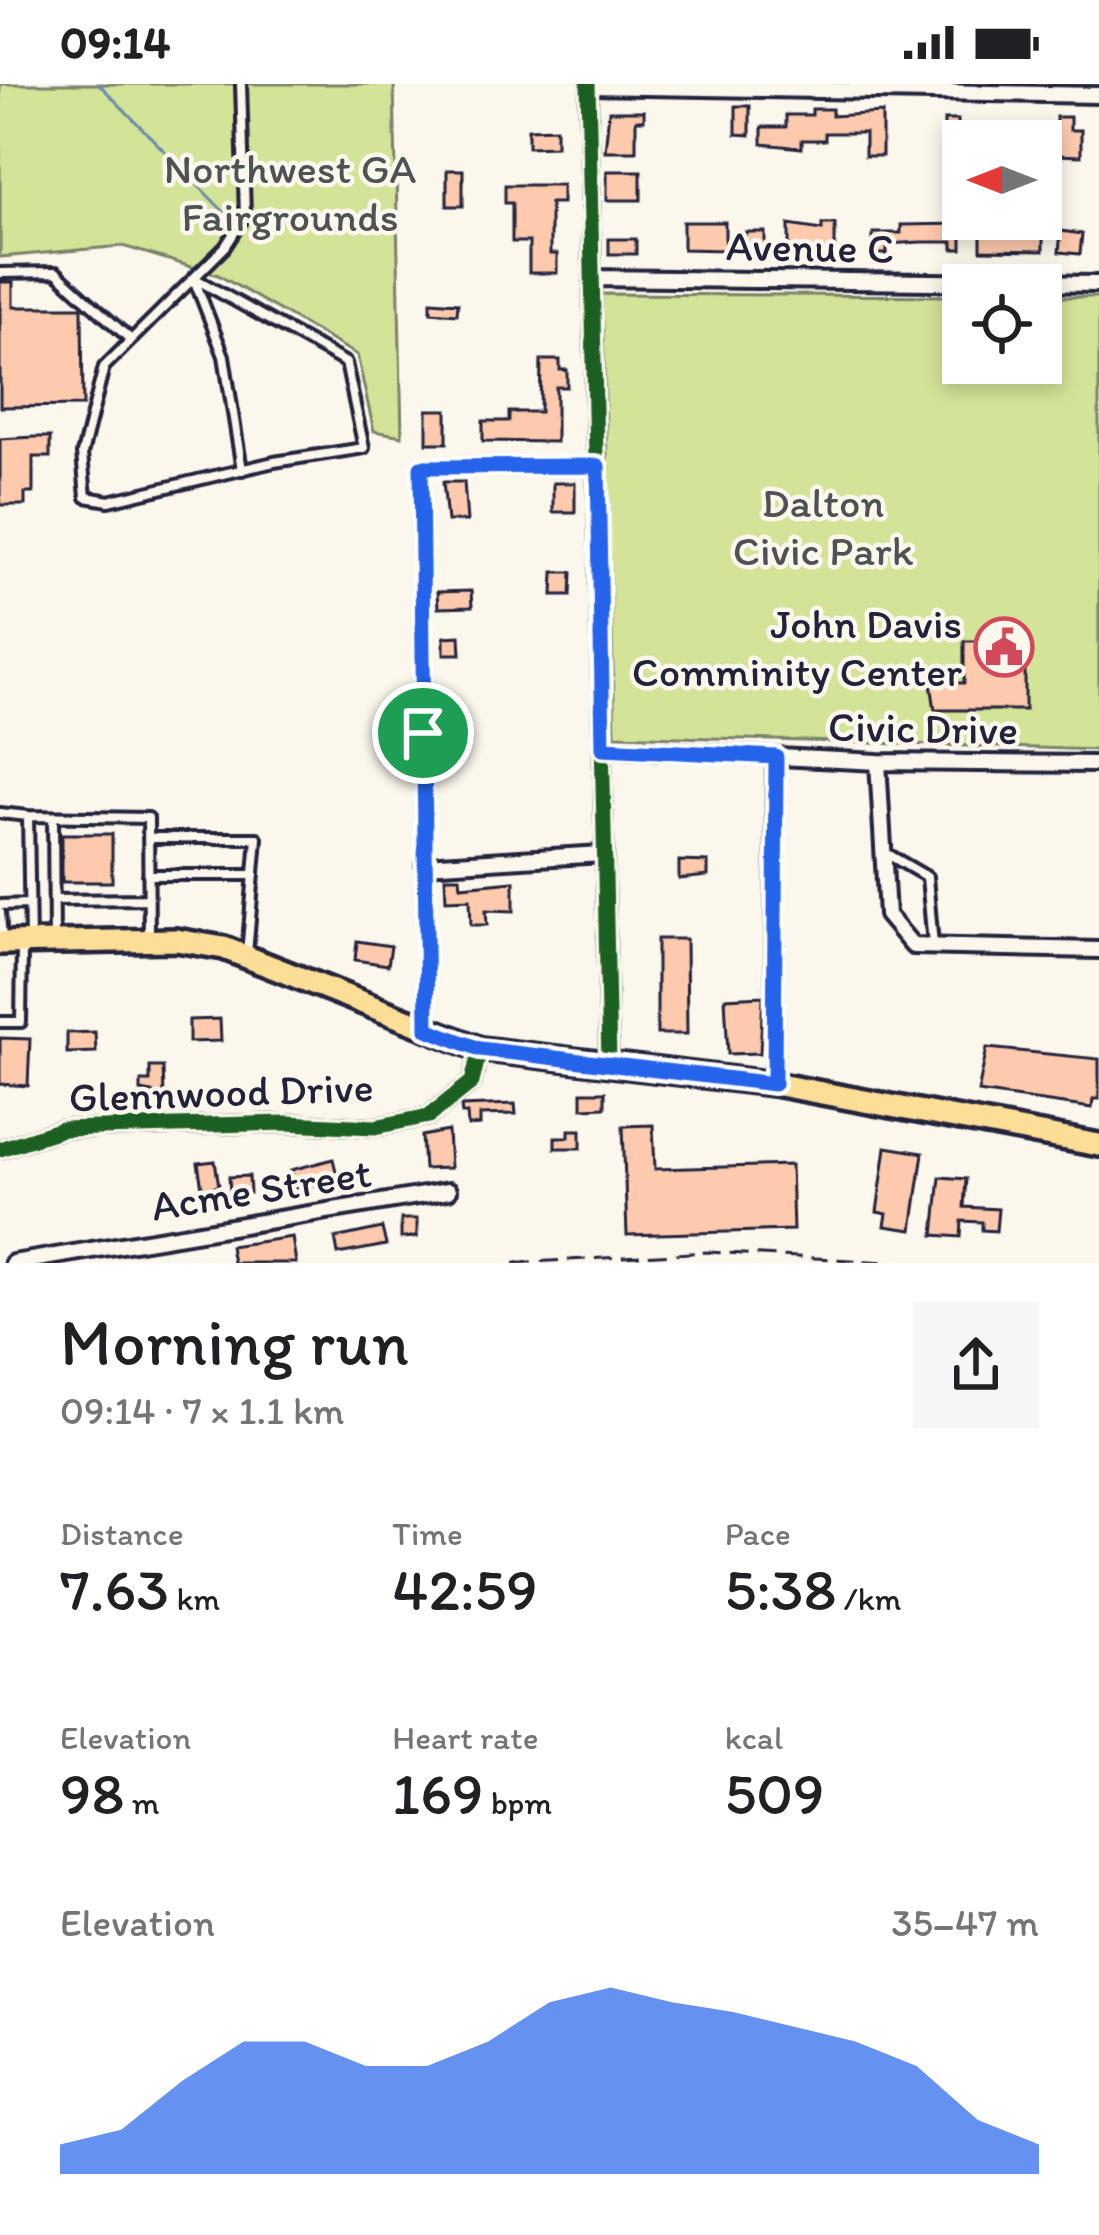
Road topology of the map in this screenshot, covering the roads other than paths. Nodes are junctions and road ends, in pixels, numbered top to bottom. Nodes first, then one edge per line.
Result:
1 (241, 84) edge
2 (588, 85) edge
3 (1099, 95) edge
4 (0, 273) edge
5 (194, 278) junction
6 (592, 278) junction
7 (1099, 284) edge
8 (131, 340) junction
9 (598, 466) junction
10 (242, 470) junction
11 (603, 748) junction
12 (776, 757) junction
13 (878, 762) junction
14 (1099, 764) edge
15 (0, 813) edge
16 (28, 816) junction
17 (53, 819) junction
18 (148, 838) junction
19 (883, 851) junction
20 (602, 854) junction
21 (424, 865) junction
22 (148, 875) junction
23 (254, 875) junction
24 (148, 898) junction
25 (54, 900) junction
26 (29, 904) junction
27 (0, 909) edge
28 (148, 940) junction
29 (54, 942) junction
30 (13, 943) edge
31 (933, 945) junction
32 (1099, 950) edge
33 (247, 956) junction
34 (0, 1022) edge
35 (427, 1029) junction
36 (480, 1049) junction
37 (609, 1063) junction
38 (774, 1084) junction
39 (1099, 1145) edge
40 (0, 1149) edge
41 (448, 1191) dead end
42 (13, 1263) edge

1 - 5 lane
2 - 3 street
2 - 6 street
4 - 8 lane
5 - 8 lane
5 - 10 lane
5 - 10 lane
6 - 7 street, Avenue C
6 - 9 street
8 - 10 lane
9 - 11 street
9 - 21 street
11 - 12 street, Civic Drive
11 - 20 street
12 - 13 street, Civic Drive
12 - 38 street
13 - 14 street, Civic Drive
13 - 19 street
15 - 16 lane
16 - 17 lane
16 - 26 lane
17 - 18 lane
17 - 25 lane
18 - 22 lane
18 - 23 lane
19 - 31 lane
19 - 31 street
20 - 21 street
20 - 37 street
21 - 35 street
22 - 23 lane
22 - 24 lane
23 - 33 lane
24 - 25 lane
24 - 28 lane
25 - 29 lane
26 - 27 lane
26 - 30 lane
27 - 30 lane
28 - 29 main road
28 - 33 main road
29 - 30 main road
30 - 34 lane
31 - 32 street
33 - 35 main road
35 - 36 main road
36 - 37 main road
36 - 40 street, Glennwood Drive
37 - 38 main road
38 - 39 main road
41 - 42 street, Acme Street

